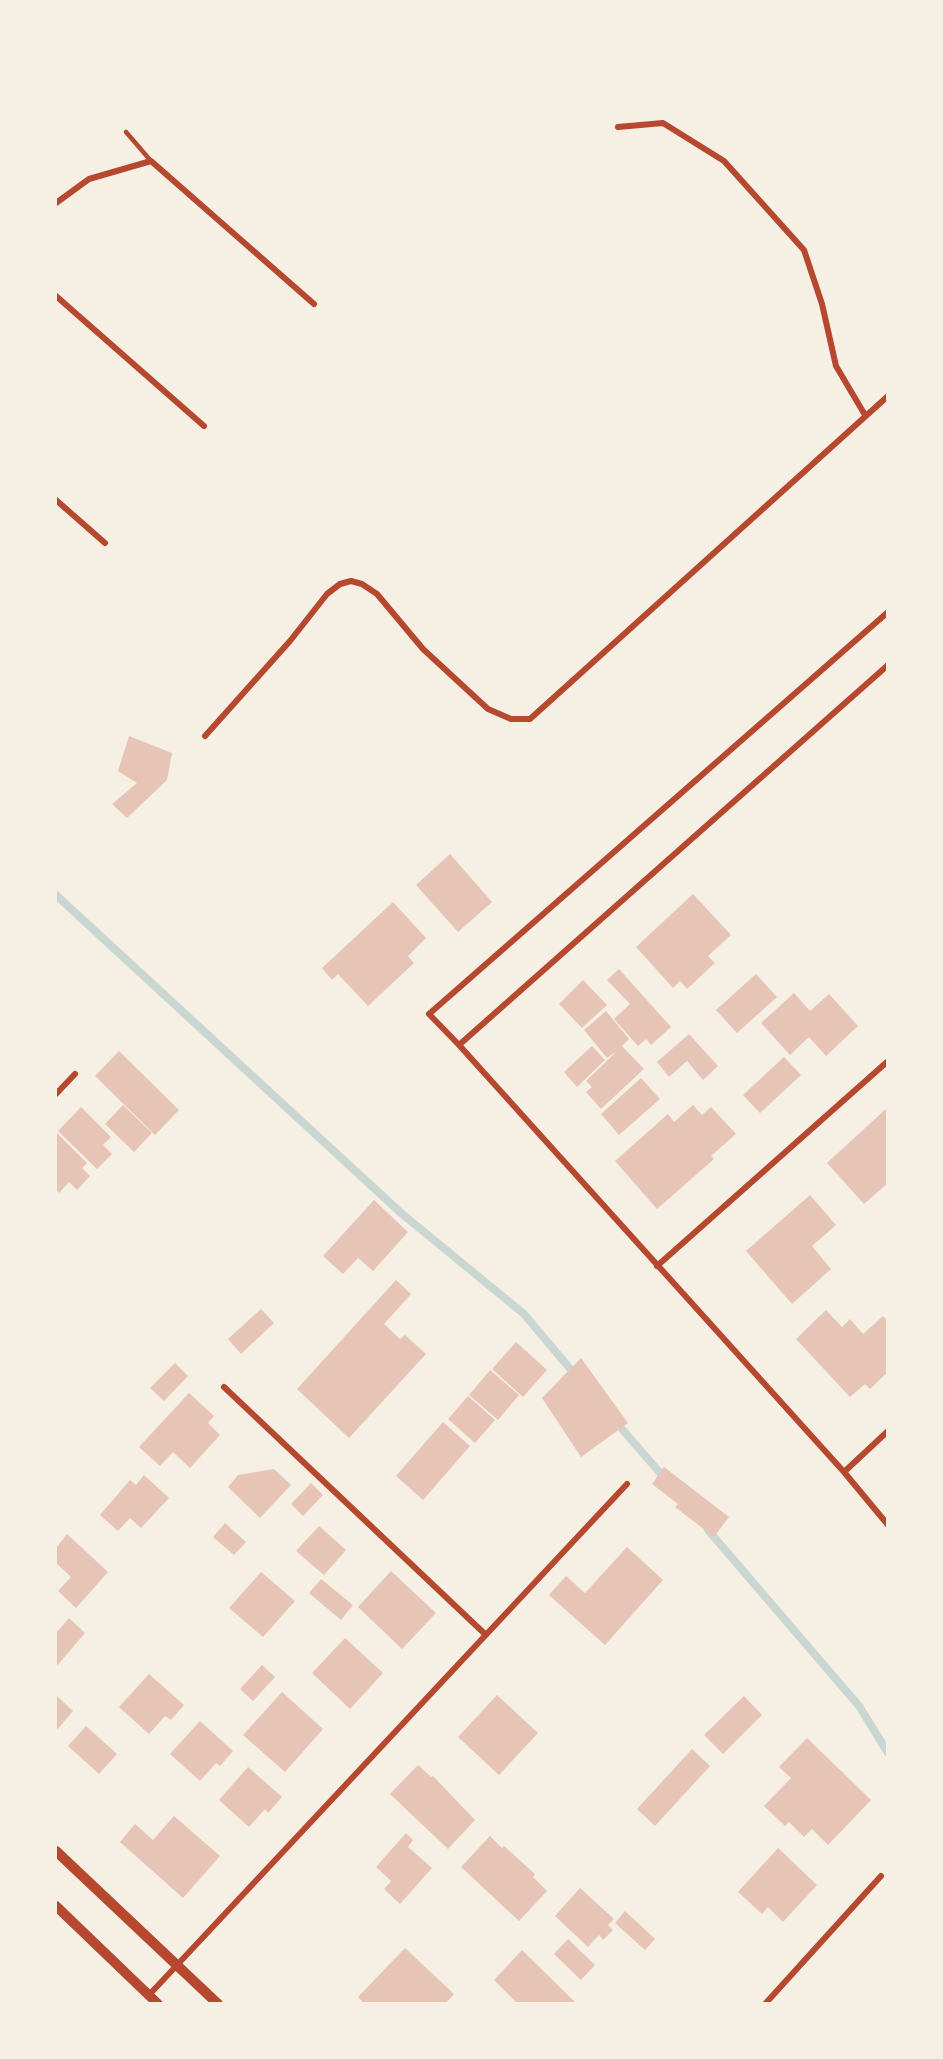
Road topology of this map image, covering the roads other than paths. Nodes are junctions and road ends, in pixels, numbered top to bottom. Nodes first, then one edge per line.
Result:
1 (618, 127) dead end
2 (126, 132) dead end
3 (151, 161) junction
4 (56, 203) edge
5 (56, 296) edge
6 (314, 304) dead end
7 (888, 396) edge
8 (865, 416) junction
9 (204, 426) dead end
10 (56, 501) edge
11 (105, 543) dead end
12 (888, 612) edge
13 (888, 665) edge
14 (205, 736) dead end
15 (459, 1045) junction
16 (888, 1061) edge
17 (75, 1074) dead end
18 (56, 1094) edge
19 (657, 1266) junction
20 (224, 1387) dead end
21 (888, 1431) edge
22 (844, 1472) junction
23 (627, 1484) dead end
24 (888, 1525) edge
25 (486, 1635) junction
26 (56, 1851) edge
27 (881, 1876) dead end
28 (56, 1906) edge
29 (177, 1965) junction
30 (149, 1995) junction
31 (158, 2004) edge
32 (218, 2004) edge
33 (765, 2004) edge

1 - 8 street
2 - 3 lane
3 - 4 street
3 - 6 street
5 - 9 street
7 - 8 street
8 - 14 street
10 - 11 street
12 - 15 street
13 - 15 street
15 - 19 street
16 - 19 street
17 - 18 street
19 - 22 street
20 - 25 street
21 - 22 street
22 - 24 street
23 - 25 street
25 - 29 street
26 - 29 street
27 - 33 street
28 - 30 street
29 - 30 street
29 - 32 street
30 - 31 street

